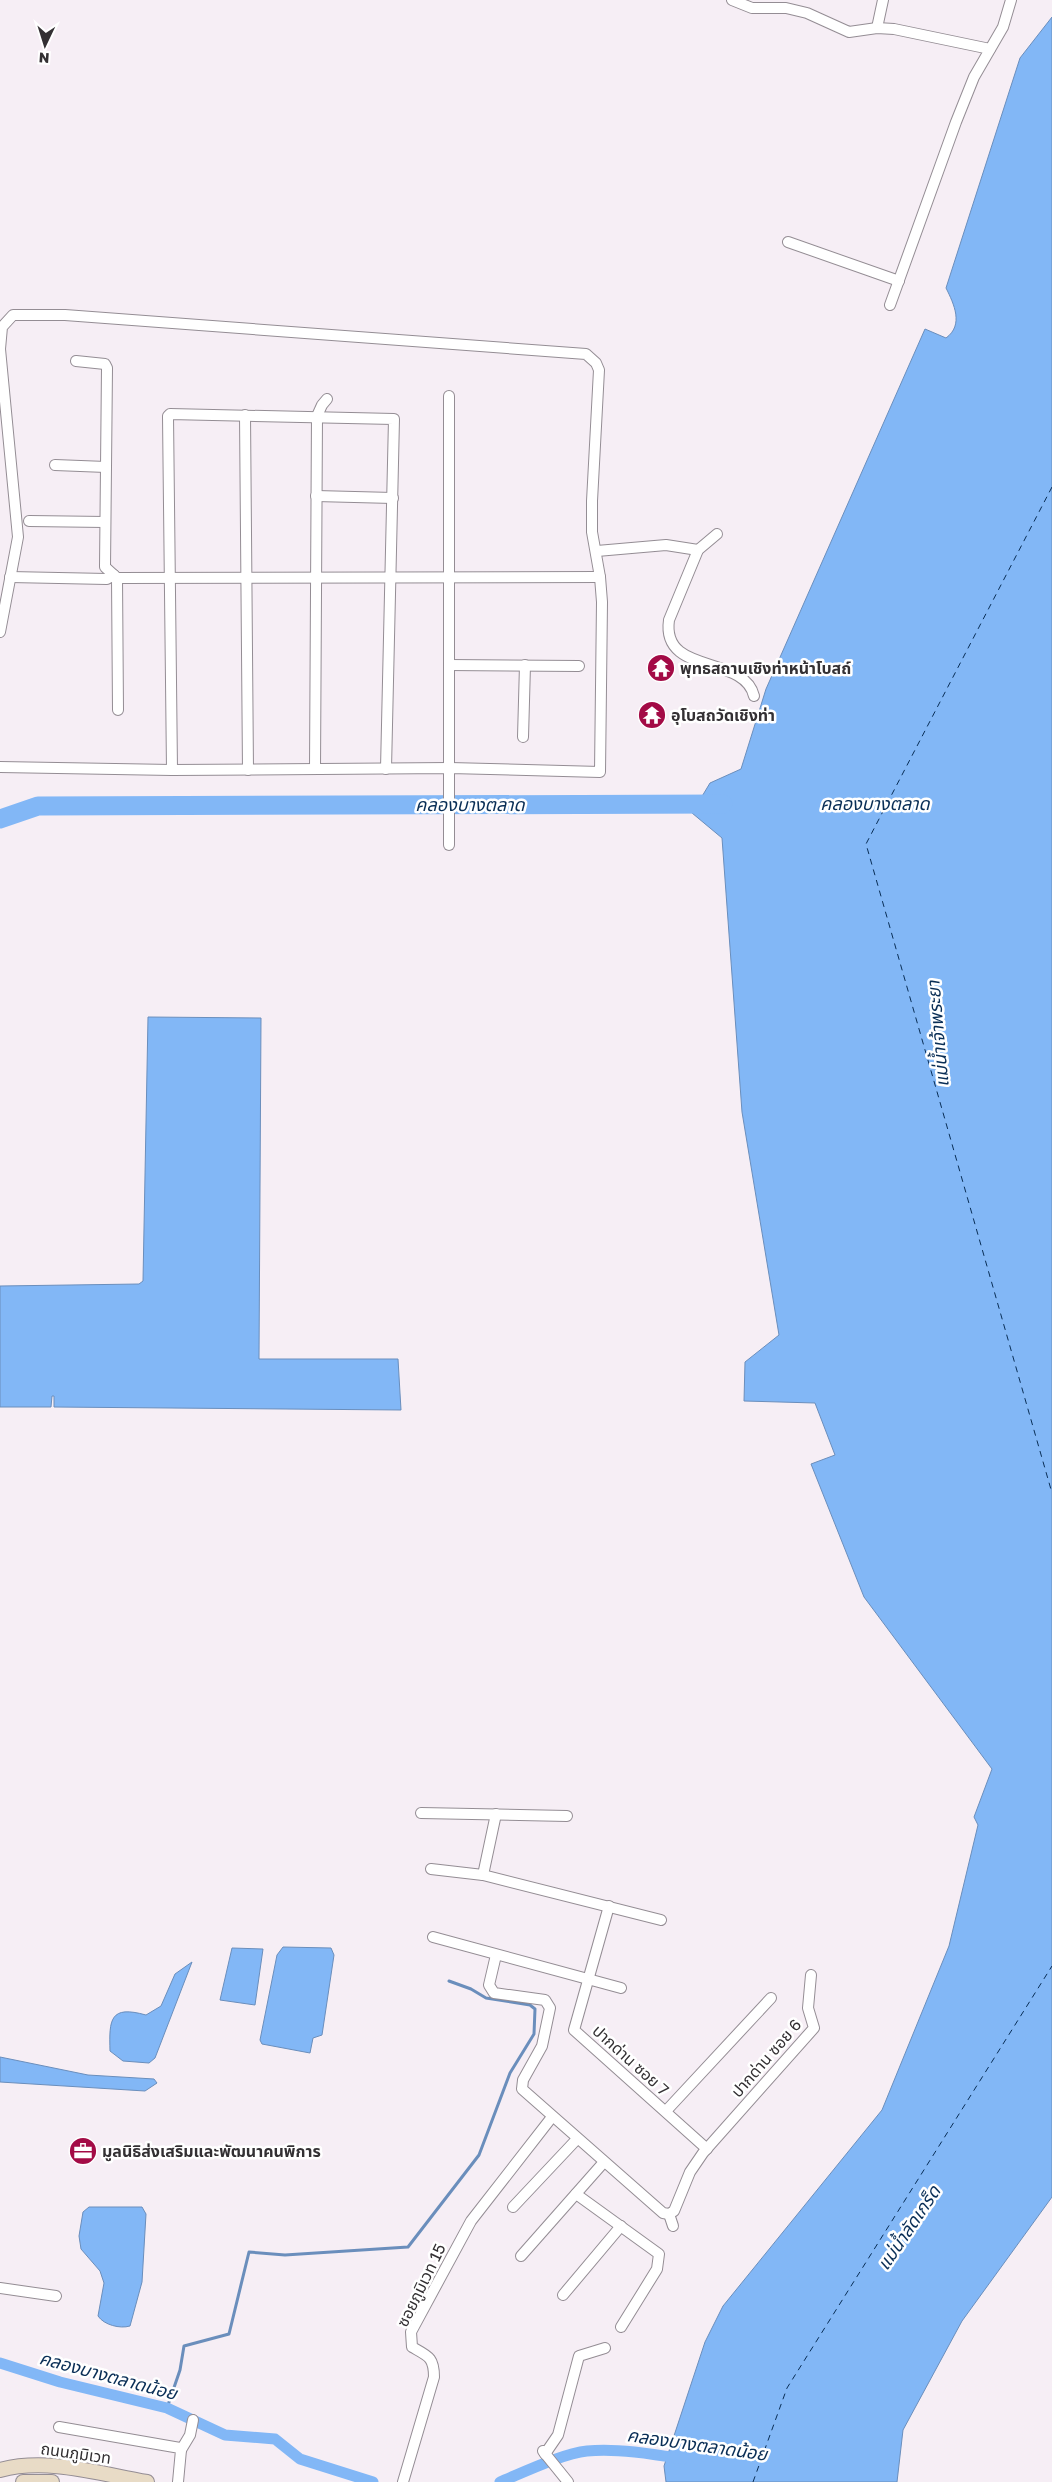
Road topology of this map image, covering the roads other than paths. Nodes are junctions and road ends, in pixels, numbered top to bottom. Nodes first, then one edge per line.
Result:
1 (732, 0) edge
2 (882, 0) edge
3 (1011, 0) edge
4 (877, 28) junction
5 (990, 49) junction
6 (788, 242) dead end
7 (899, 281) junction
8 (890, 305) dead end
9 (76, 361) dead end
10 (449, 396) dead end
11 (327, 399) dead end
12 (245, 415) junction
13 (317, 416) junction
14 (55, 465) dead end
15 (106, 467) junction
16 (316, 496) junction
17 (393, 498) junction
18 (30, 520) dead end
19 (105, 522) junction
20 (717, 534) dead end
21 (698, 550) junction
22 (597, 551) junction
23 (10, 577) junction
24 (115, 577) junction
25 (600, 577) junction
26 (170, 578) junction
27 (245, 578) junction
28 (316, 578) junction
29 (391, 578) junction
30 (449, 578) junction
31 (0, 632) edge
32 (449, 665) junction
33 (526, 665) junction
34 (579, 666) dead end
35 (754, 696) dead end
36 (118, 710) dead end
37 (524, 737) dead end
38 (0, 767) edge
39 (450, 768) junction
40 (315, 769) junction
41 (386, 769) junction
42 (172, 770) junction
43 (248, 770) junction
44 (449, 845) dead end
45 (421, 1812) dead end
46 (496, 1814) junction
47 (567, 1816) dead end
48 (431, 1869) dead end
49 (483, 1875) junction
50 (609, 1906) junction
51 (661, 1920) dead end
52 (432, 1936) dead end
53 (496, 1956) junction
54 (811, 1975) dead end
55 (590, 1979) junction
56 (620, 1988) dead end
57 (771, 1998) dead end
58 (666, 2111) junction
59 (552, 2117) junction
60 (577, 2139) junction
61 (707, 2149) junction
62 (604, 2162) junction
63 (576, 2194) junction
64 (513, 2207) dead end
65 (669, 2214) junction
66 (620, 2226) junction
67 (673, 2226) dead end
68 (522, 2256) dead end
69 (0, 2288) edge
70 (563, 2294) dead end
71 (56, 2296) dead end
72 (621, 2327) dead end
73 (605, 2348) dead end
74 (193, 2420) dead end
75 (59, 2427) dead end
76 (181, 2450) junction
77 (0, 2470) edge
78 (22, 2482) edge
79 (52, 2482) edge
80 (147, 2482) edge
81 (178, 2482) edge
82 (403, 2482) edge
83 (568, 2482) edge

1 - 4 street
2 - 4 street
3 - 5 street
4 - 5 street
5 - 7 street
6 - 7 street
7 - 8 street
9 - 15 street
10 - 30 street
11 - 13 street
12 - 13 street
12 - 26 street
12 - 27 street
13 - 16 street
13 - 17 street
14 - 15 street
15 - 19 street
16 - 17 street
16 - 28 street
17 - 29 street
18 - 19 street
19 - 24 street
20 - 21 street
21 - 22 street
21 - 35 street
22 - 23 street
22 - 25 street
23 - 24 street
23 - 31 street
24 - 26 street
24 - 36 street
25 - 30 street
25 - 39 street
26 - 27 street
26 - 42 street
27 - 28 street
27 - 43 street
28 - 29 street
28 - 40 street
29 - 30 street
29 - 41 street
30 - 32 street
32 - 33 street
32 - 39 street
33 - 34 street
33 - 37 street
38 - 42 street
39 - 41 street
39 - 44 street
40 - 41 street
40 - 43 street
42 - 43 street
45 - 46 street
46 - 47 street
46 - 49 street
48 - 49 street
49 - 50 street
50 - 51 street
50 - 55 street
52 - 53 street
53 - 55 street
53 - 59 street
54 - 61 street, ปากด่าน ซอย 6
55 - 56 street
55 - 58 street, ปากด่าน ซอย 7
57 - 58 street
58 - 61 street, ปากด่าน ซอย 7
59 - 60 street
59 - 82 street, ซอยภูมิเวท 15
60 - 62 street
60 - 64 street
61 - 65 street
62 - 63 street
62 - 65 street
63 - 66 street
63 - 68 street
65 - 67 street
66 - 70 street
66 - 72 street
69 - 71 street
73 - 83 street
74 - 76 street
75 - 76 street
76 - 81 street
77 - 80 street, ถนนภูมิเวท
78 - 79 street, ถนนภูมิเวท

